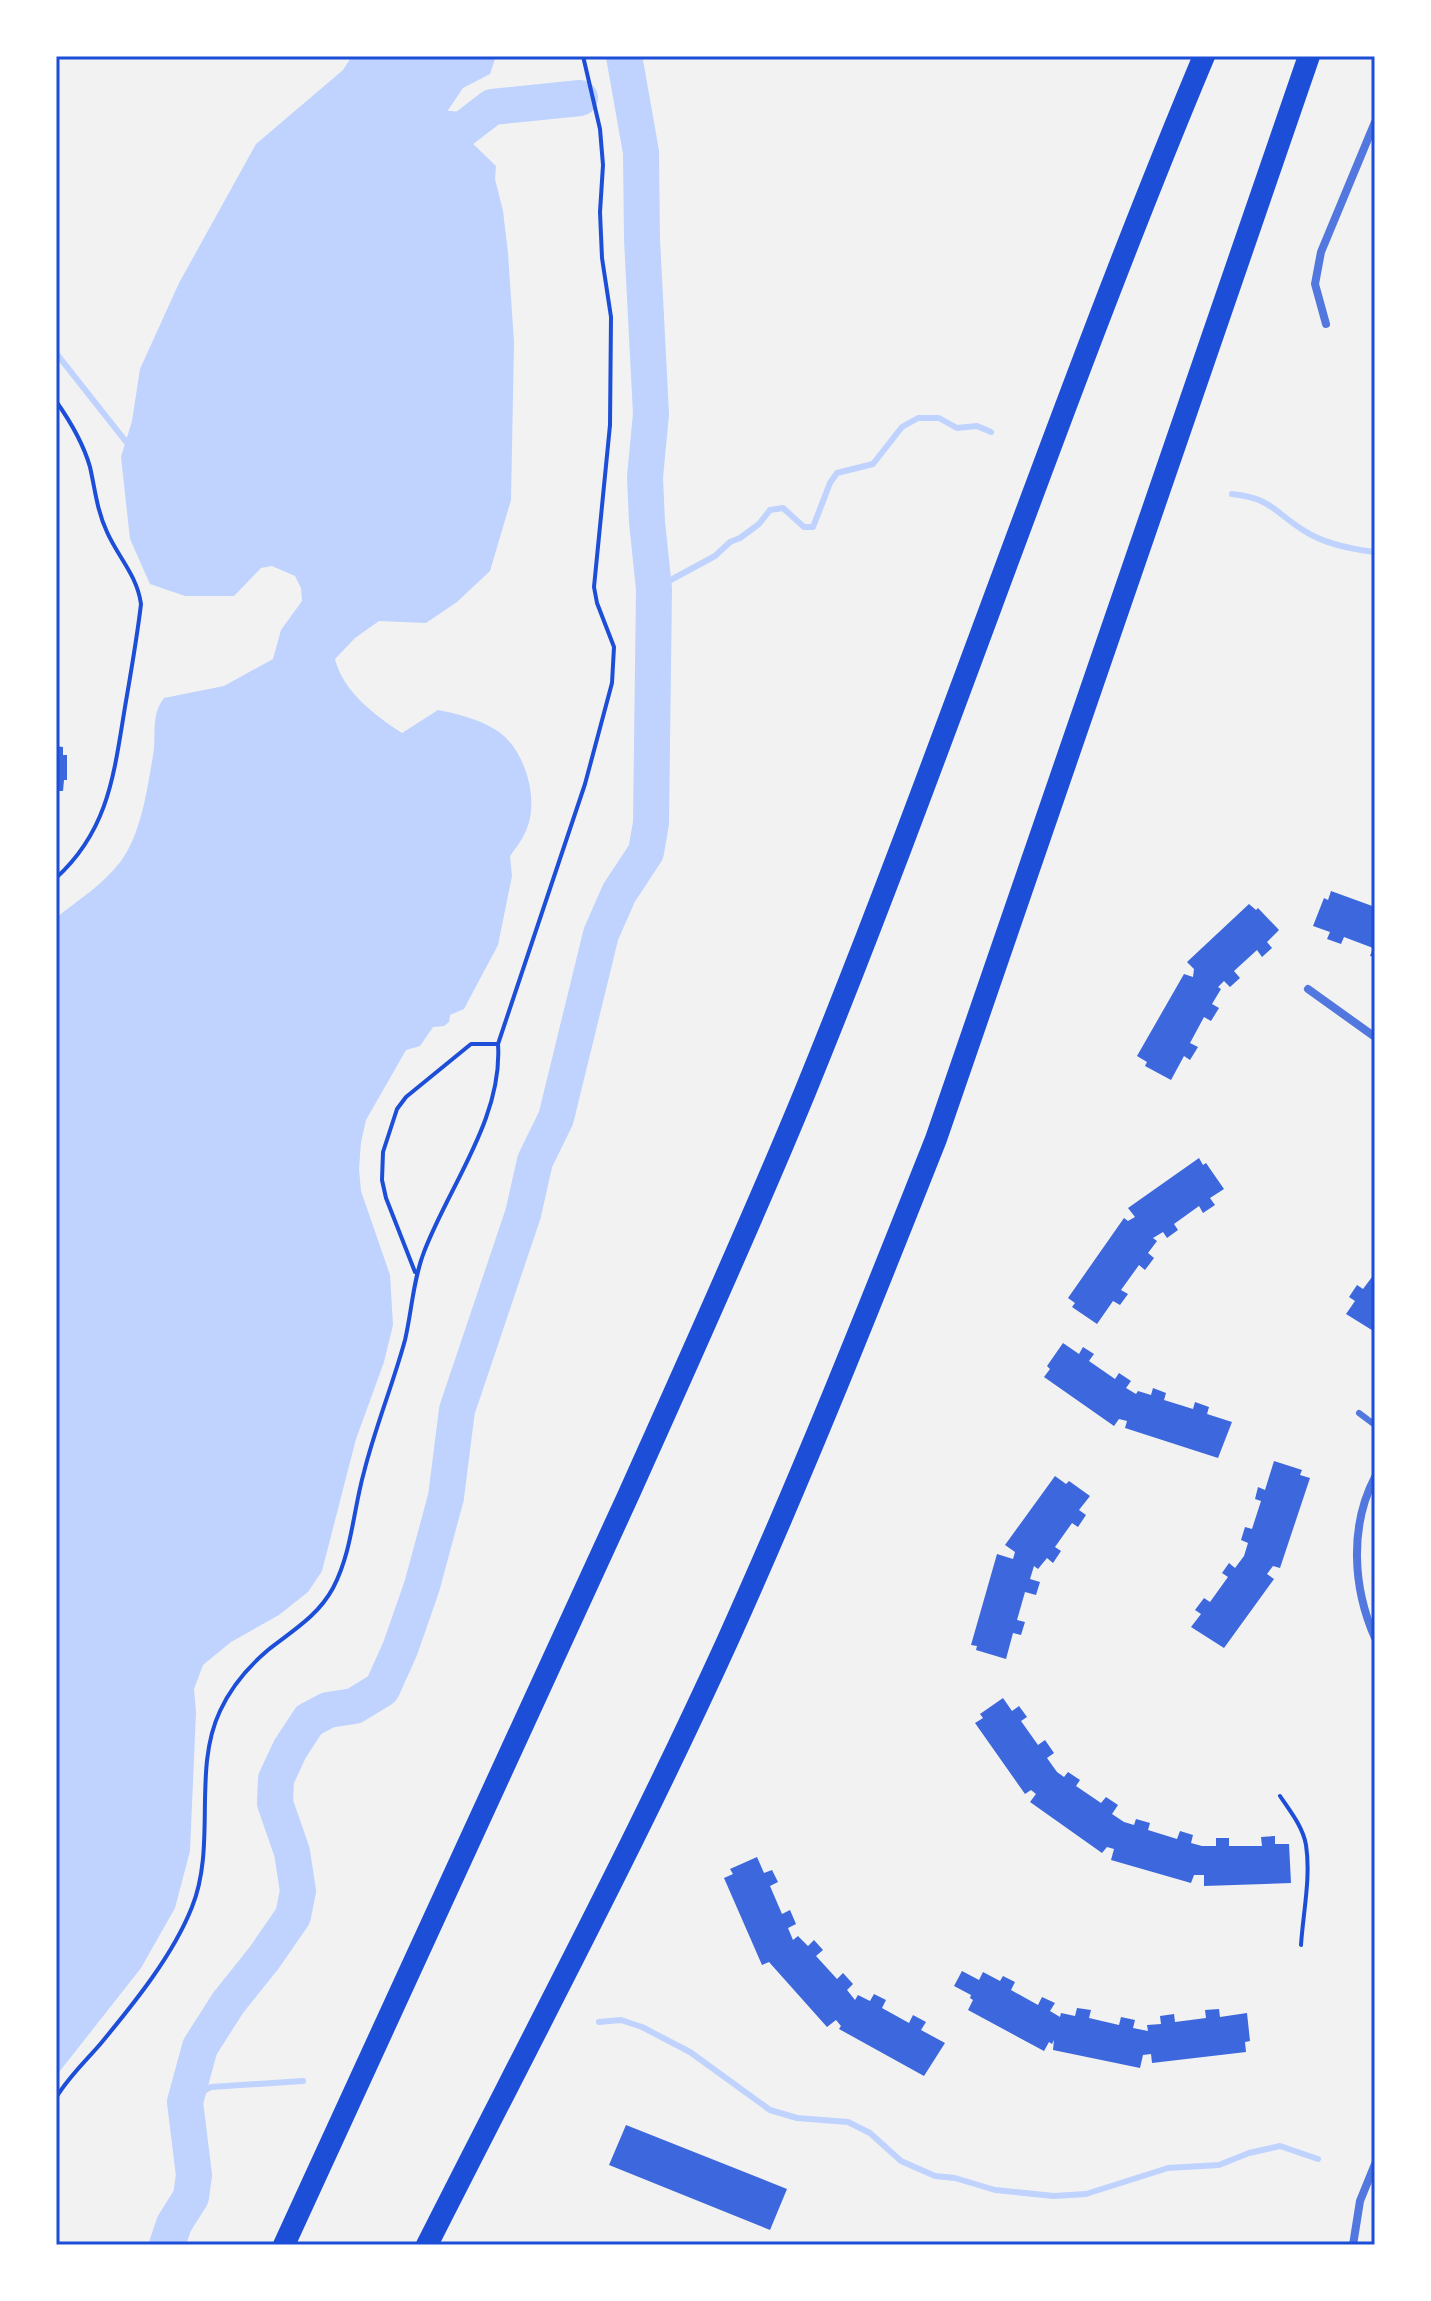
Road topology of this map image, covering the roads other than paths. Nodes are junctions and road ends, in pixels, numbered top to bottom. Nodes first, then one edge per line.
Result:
1 (1204, 56) edge
2 (1309, 56) edge
3 (1375, 122) edge
4 (1326, 324) dead end
5 (1308, 989) dead end
6 (1375, 1037) edge
7 (1359, 1413) dead end
8 (1375, 1425) edge
9 (1375, 1477) edge
10 (1375, 1638) edge
11 (1375, 2164) edge
12 (284, 2245) edge
13 (427, 2245) edge
14 (1353, 2245) edge

1 - 12 highway
2 - 13 highway
3 - 4 street
5 - 6 street
7 - 8 lane
9 - 10 street
11 - 14 street

